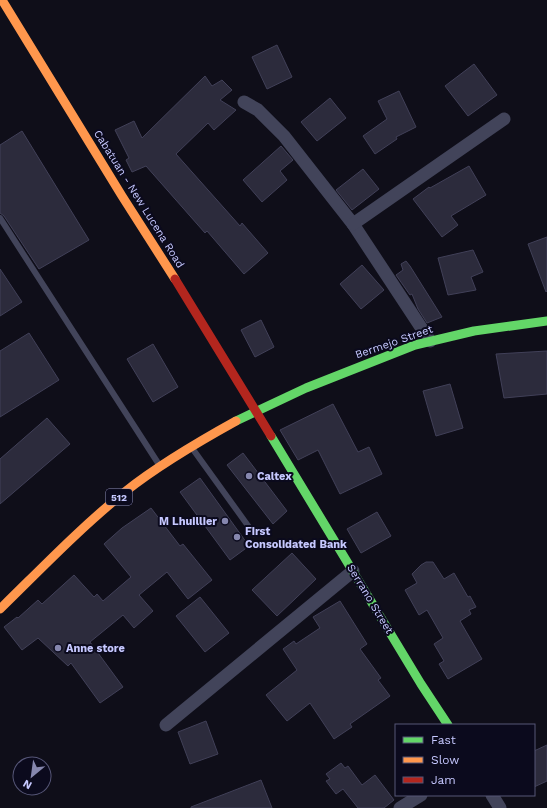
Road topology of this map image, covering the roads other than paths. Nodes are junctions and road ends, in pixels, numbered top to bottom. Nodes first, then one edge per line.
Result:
1 (2, 0) edge
2 (244, 102) dead end
3 (504, 118) dead end
4 (0, 218) edge
5 (353, 224) junction
6 (547, 321) edge
7 (430, 341) junction
8 (256, 411) junction
9 (191, 447) junction
10 (160, 466) junction
11 (254, 534) dead end
12 (353, 571) junction
13 (0, 609) edge
14 (447, 724) edge
15 (166, 725) dead end
16 (419, 796) edge
17 (493, 796) edge
18 (400, 808) edge
19 (500, 808) edge

1 - 8 main road, Cabatuan - New Lucena Road
2 - 5 street
3 - 5 street
4 - 10 lane
5 - 7 street
6 - 7 main road, Bermejo Street / 512
7 - 8 main road, Bermejo Street / 512
8 - 9 main road, 512
8 - 12 main road, Serrano Street
9 - 10 main road, 512
9 - 11 lane
10 - 13 main road, 512
12 - 14 main road, Serrano Street
12 - 15 street
16 - 18 street
17 - 19 street

